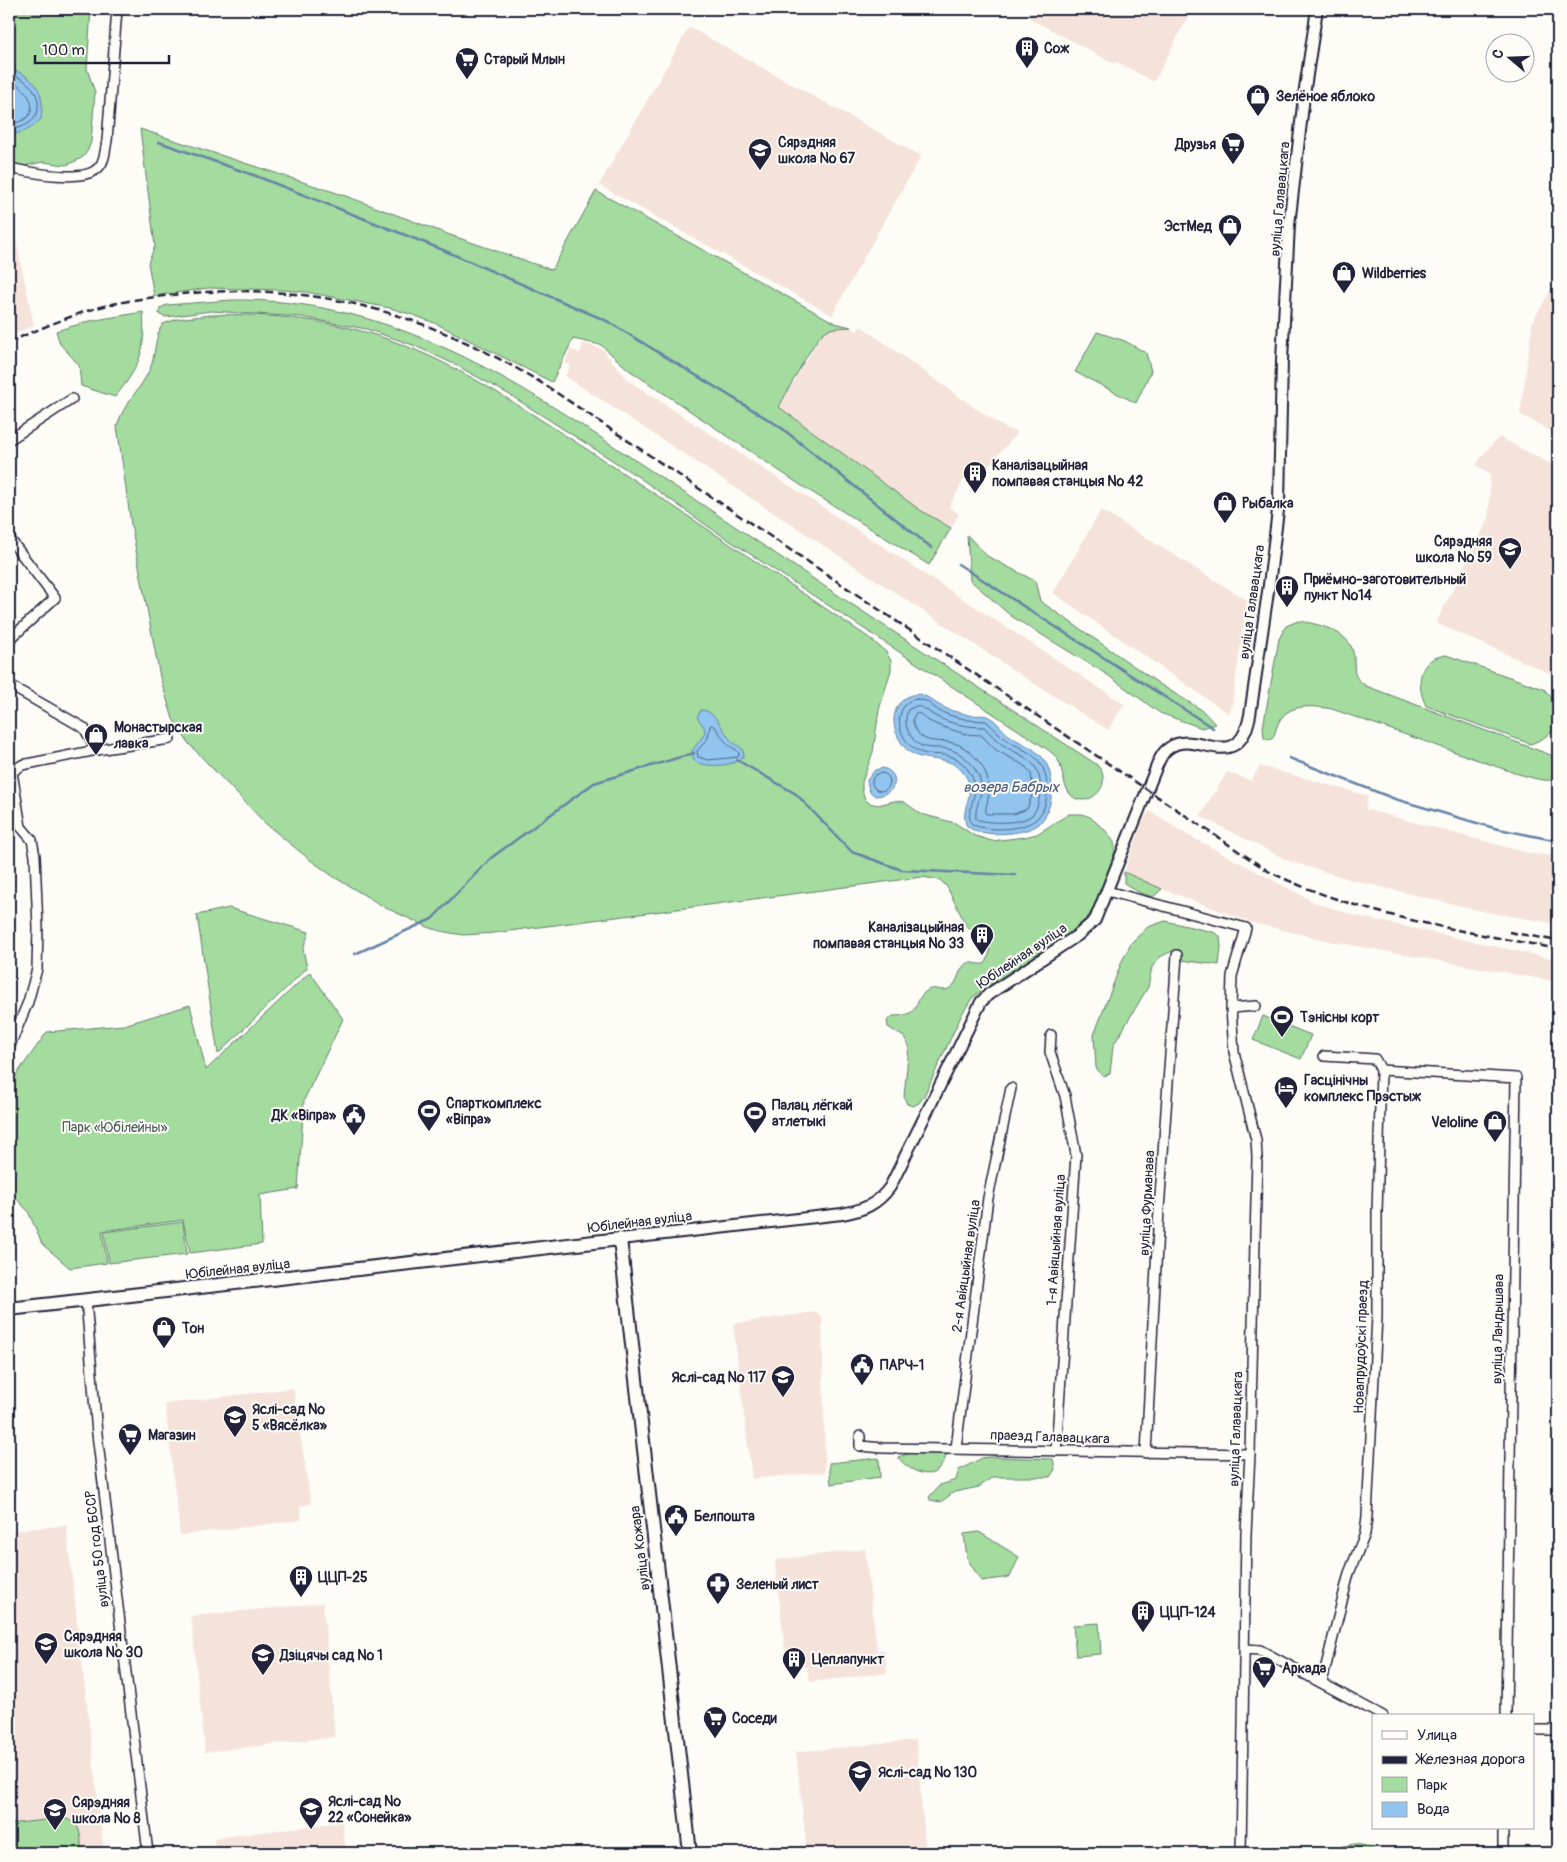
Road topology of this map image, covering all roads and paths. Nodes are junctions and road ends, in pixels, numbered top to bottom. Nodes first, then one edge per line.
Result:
1 (117, 9) edge
2 (1317, 9) edge
3 (9, 168) edge
4 (72, 399) dead end
5 (9, 440) edge
6 (9, 538) edge
7 (9, 640) edge
8 (9, 685) edge
9 (170, 739) dead end
10 (97, 750) junction
11 (1107, 891) junction
12 (1177, 955) dead end
13 (1256, 1006) dead end
14 (1231, 1008) junction
15 (1051, 1035) dead end
16 (9, 1048) edge
17 (1324, 1056) dead end
18 (1381, 1070) junction
19 (1011, 1088) dead end
20 (620, 1239) junction
21 (86, 1300) junction
22 (9, 1309) edge
23 (860, 1436) dead end
24 (956, 1448) junction
25 (1056, 1451) junction
26 (1146, 1453) junction
27 (1250, 1454) junction
28 (1244, 1649) junction
29 (1322, 1682) junction
30 (1379, 1714) edge
31 (1506, 1714) edge
32 (1534, 1730) edge
33 (1558, 1730) edge
34 (1503, 1830) edge
35 (148, 1853) edge
36 (690, 1853) edge
37 (1241, 1853) edge
38 (1503, 1853) edge

1 - 3 street
2 - 11 street, вуліца Галавацкага
4 - 5 street
6 - 7 street
8 - 10 street
9 - 10 street
10 - 16 street
11 - 14 street, вуліца Галавацкага
11 - 20 street, Юбілейная вуліца
12 - 26 street, вуліца Фурманава
13 - 14 street
14 - 27 street, вуліца Галавацкага
15 - 25 street, 1-я Авіяцыйная вуліца
17 - 18 street
18 - 29 street, Новапрудоўскі праезд
18 - 31 street, вуліца Ландышава
19 - 24 street, 2-я Авіяцыйная вуліца
20 - 21 main road, Юбілейная вуліца
20 - 36 main road, вуліца Кожара
21 - 22 main road, Юбілейная вуліца
21 - 35 street, вуліца 50 год БССР
23 - 24 street, праезд Галавацкага
24 - 25 street, праезд Галавацкага
25 - 26 street, праезд Галавацкага
26 - 27 street, праезд Галавацкага
27 - 28 street, вуліца Галавацкага
28 - 29 street
28 - 37 street, вуліца Галавацкага
29 - 30 street
32 - 33 street
34 - 38 street

